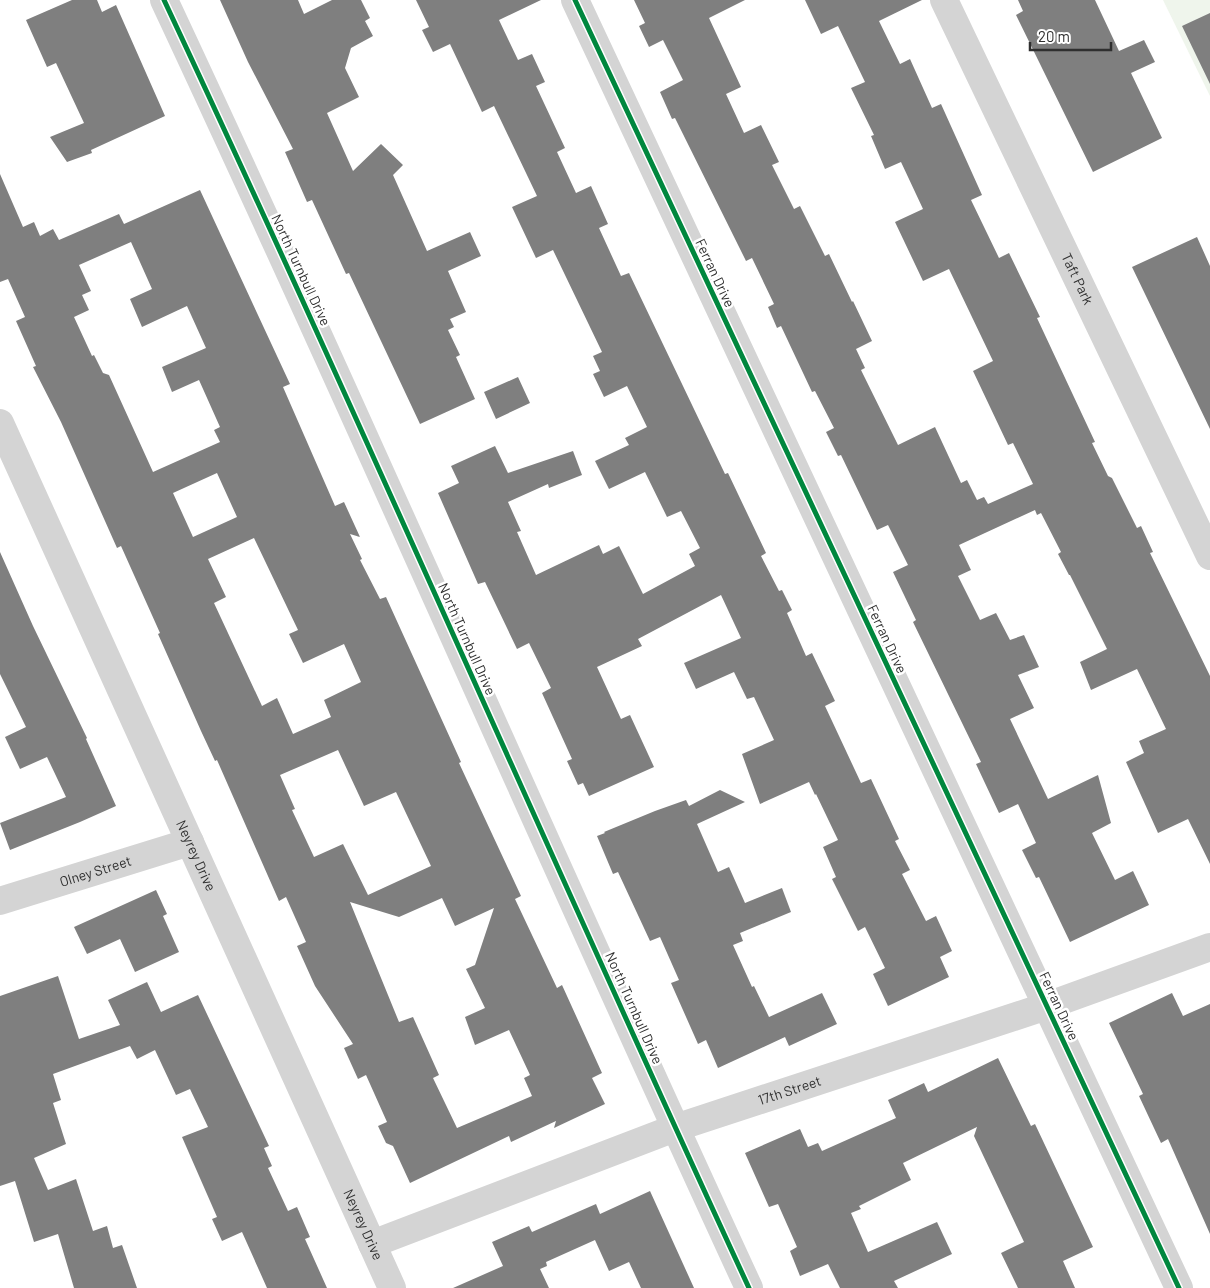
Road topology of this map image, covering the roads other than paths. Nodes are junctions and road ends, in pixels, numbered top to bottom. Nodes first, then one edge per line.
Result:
1 (164, 0) edge
2 (575, 0) edge
3 (944, 0) edge
4 (0, 423) edge
5 (1210, 556) edge
6 (190, 842) junction
7 (0, 901) edge
8 (1210, 947) edge
9 (1047, 1006) junction
10 (675, 1128) junction
11 (372, 1244) junction
12 (392, 1288) edge
13 (749, 1288) edge
14 (1179, 1288) edge

1 - 10 street, North Turnbull Drive
2 - 9 street, Ferran Drive
3 - 5 street, Taft Park
4 - 6 street, Neyrey Drive
6 - 7 street, Olney Street
6 - 11 street, Neyrey Drive
8 - 9 street, 17th Street
9 - 10 street, 17th Street
9 - 14 street, Ferran Drive
10 - 11 street, 17th Street
10 - 13 street, North Turnbull Drive
11 - 12 street, Neyrey Drive

